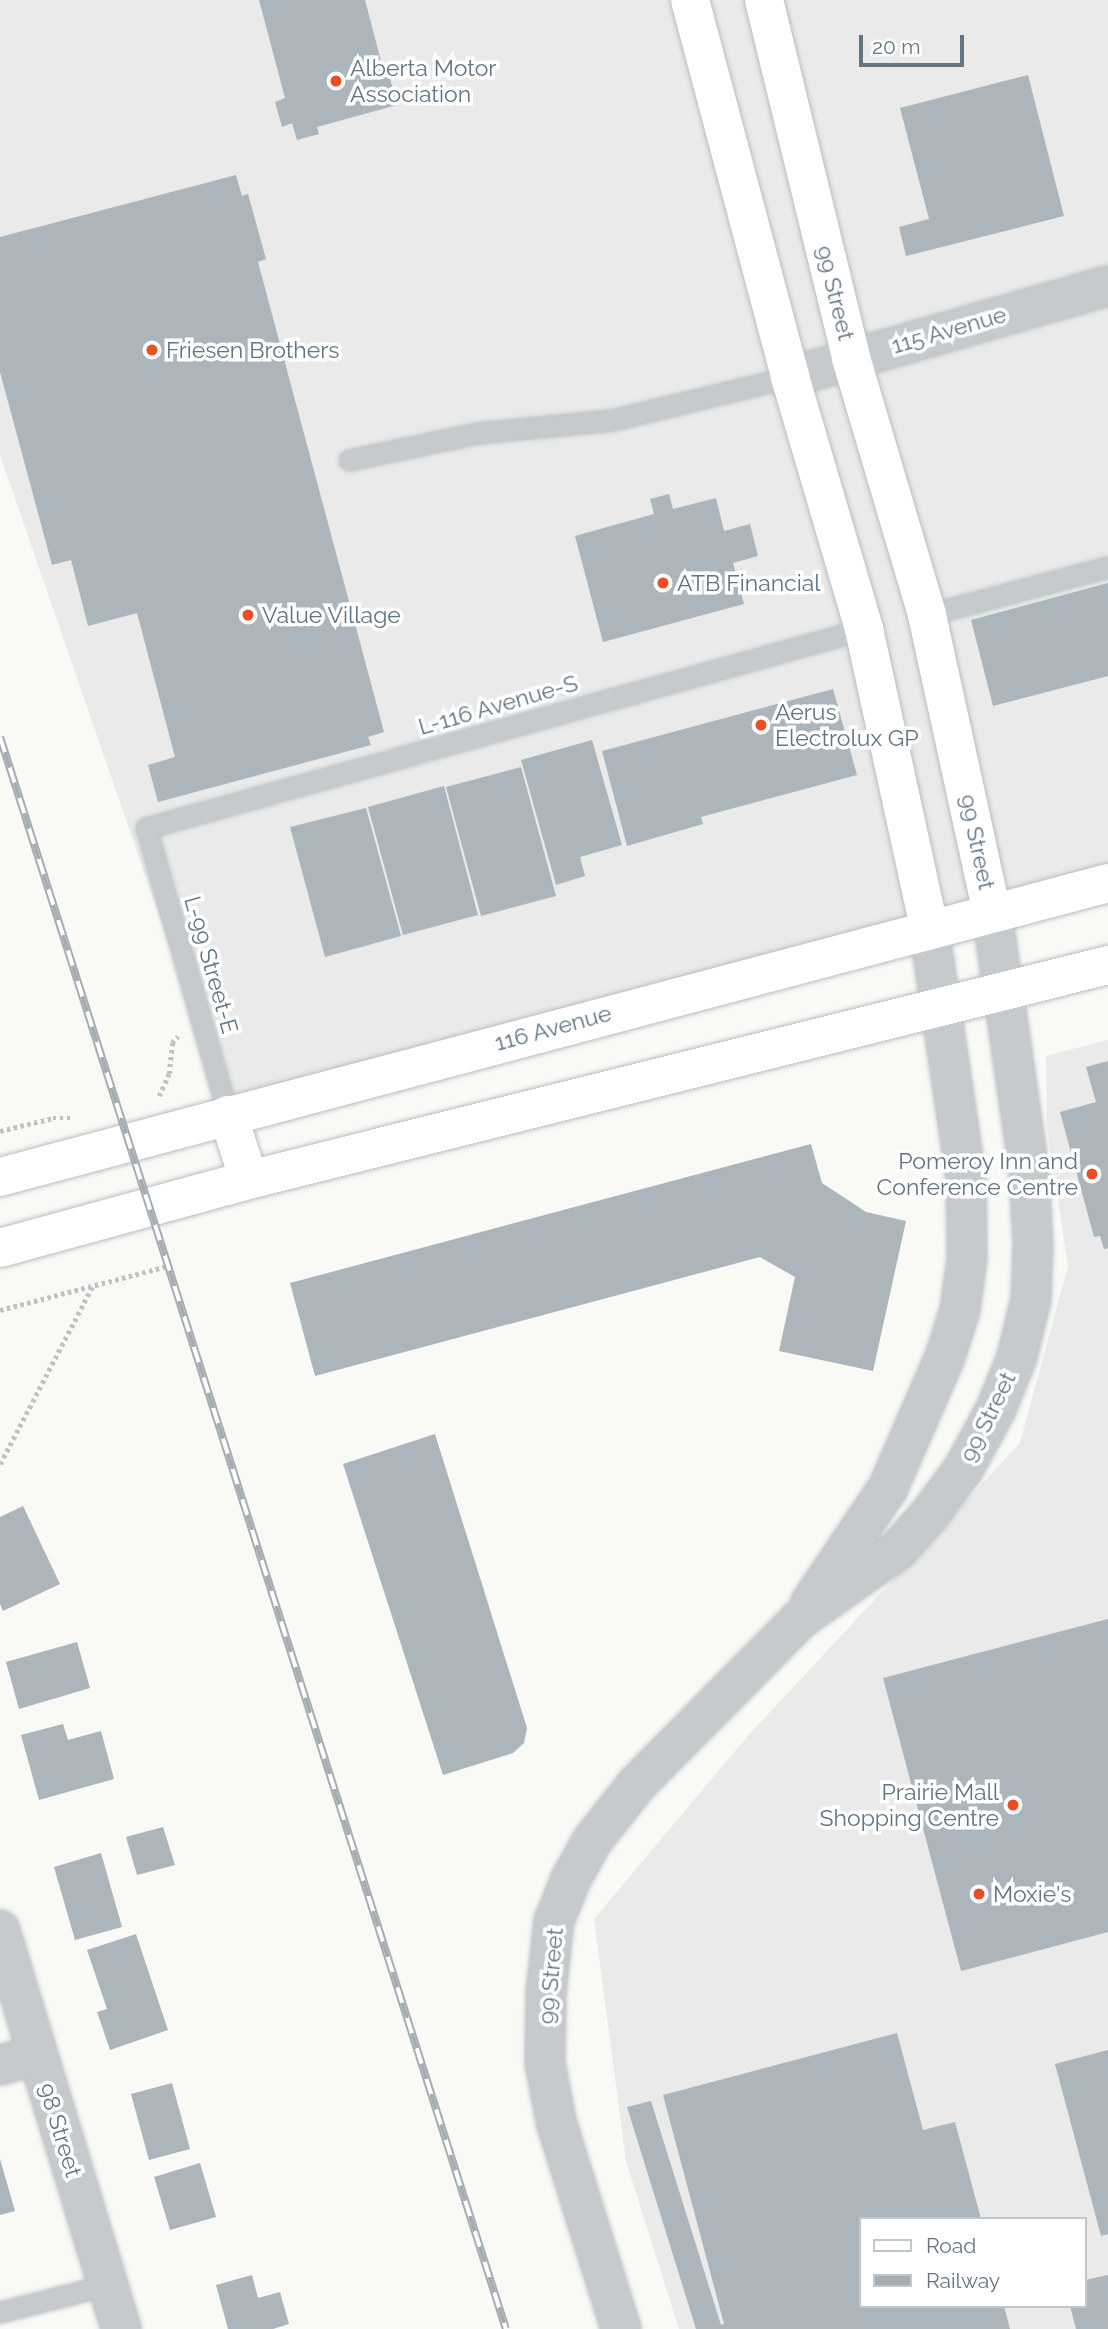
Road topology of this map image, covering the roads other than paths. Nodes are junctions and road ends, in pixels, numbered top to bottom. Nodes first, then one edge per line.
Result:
1 (690, 0) edge
2 (764, 0) edge
3 (1108, 286) edge
4 (851, 358) junction
5 (790, 377) junction
6 (349, 460) dead end
7 (1108, 567) edge
8 (927, 615) junction
9 (864, 629) junction
10 (146, 828) joint
11 (1108, 883) edge
12 (992, 912) junction
13 (929, 928) junction
14 (1108, 965) edge
15 (1006, 992) junction
16 (942, 1008) junction
17 (228, 1115) junction
18 (0, 1177) edge
19 (250, 1180) junction
20 (0, 1248) edge
21 (800, 1619) junction
22 (0, 1930) edge
23 (37, 2055) junction
24 (0, 2065) edge
25 (107, 2285) junction
26 (0, 2312) edge
27 (121, 2329) edge
28 (621, 2329) edge

1 - 5 main road, 99 Street
2 - 4 main road, 99 Street
3 - 4 street, 115 Avenue
4 - 5 street, 115 Avenue
4 - 8 main road, 99 Street
5 - 6 lane
5 - 9 main road, 99 Street
7 - 8 lane
8 - 12 main road, 99 Street
9 - 10 lane, L-116 Avenue-S
9 - 13 main road, 99 Street
10 - 17 lane, L-99 Street-E
11 - 12 main road, 116 Avenue
12 - 13 main road, 116 Avenue
12 - 15 street, 99 Street
13 - 16 street, 99 Street
13 - 17 main road, 116 Avenue
14 - 15 main road
15 - 16 main road
15 - 21 street, 99 Street
16 - 19 main road
16 - 21 street, 99 Street
17 - 18 main road, 116 Avenue
17 - 19 main road
19 - 20 main road
21 - 28 street, 99 Street
22 - 23 street, 98 Street
23 - 24 street
23 - 25 street, 98 Street
25 - 26 lane
25 - 27 street, 98 Street

